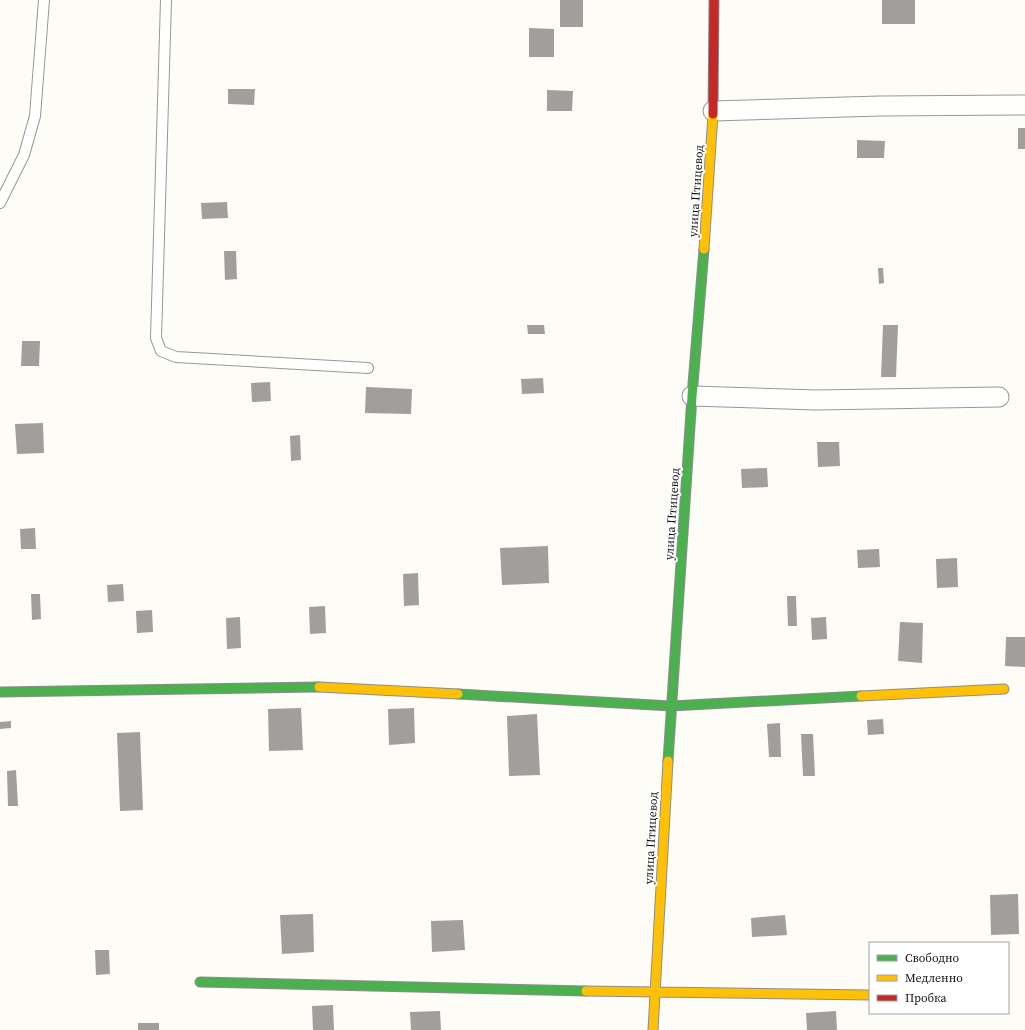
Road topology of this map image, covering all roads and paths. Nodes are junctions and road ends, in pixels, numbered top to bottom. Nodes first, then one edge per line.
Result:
1 (44, 0) edge
2 (166, 0) edge
3 (714, 0) edge
4 (1025, 105) edge
5 (713, 111) junction
6 (0, 203) edge
7 (368, 368) dead end
8 (692, 396) junction
9 (999, 397) dead end
10 (1004, 689) dead end
11 (0, 692) edge
12 (671, 706) junction
13 (200, 982) dead end
14 (654, 993) junction
15 (869, 995) edge
16 (653, 1030) edge

1 - 6 lane
2 - 7 lane
3 - 5 street, улица Птицевод
4 - 5 street
5 - 8 street, улица Птицевод
8 - 9 street
8 - 12 street, улица Птицевод
10 - 12 street
11 - 12 street
12 - 14 street, улица Птицевод
13 - 14 street
14 - 15 street
14 - 16 street, улица Птицевод

